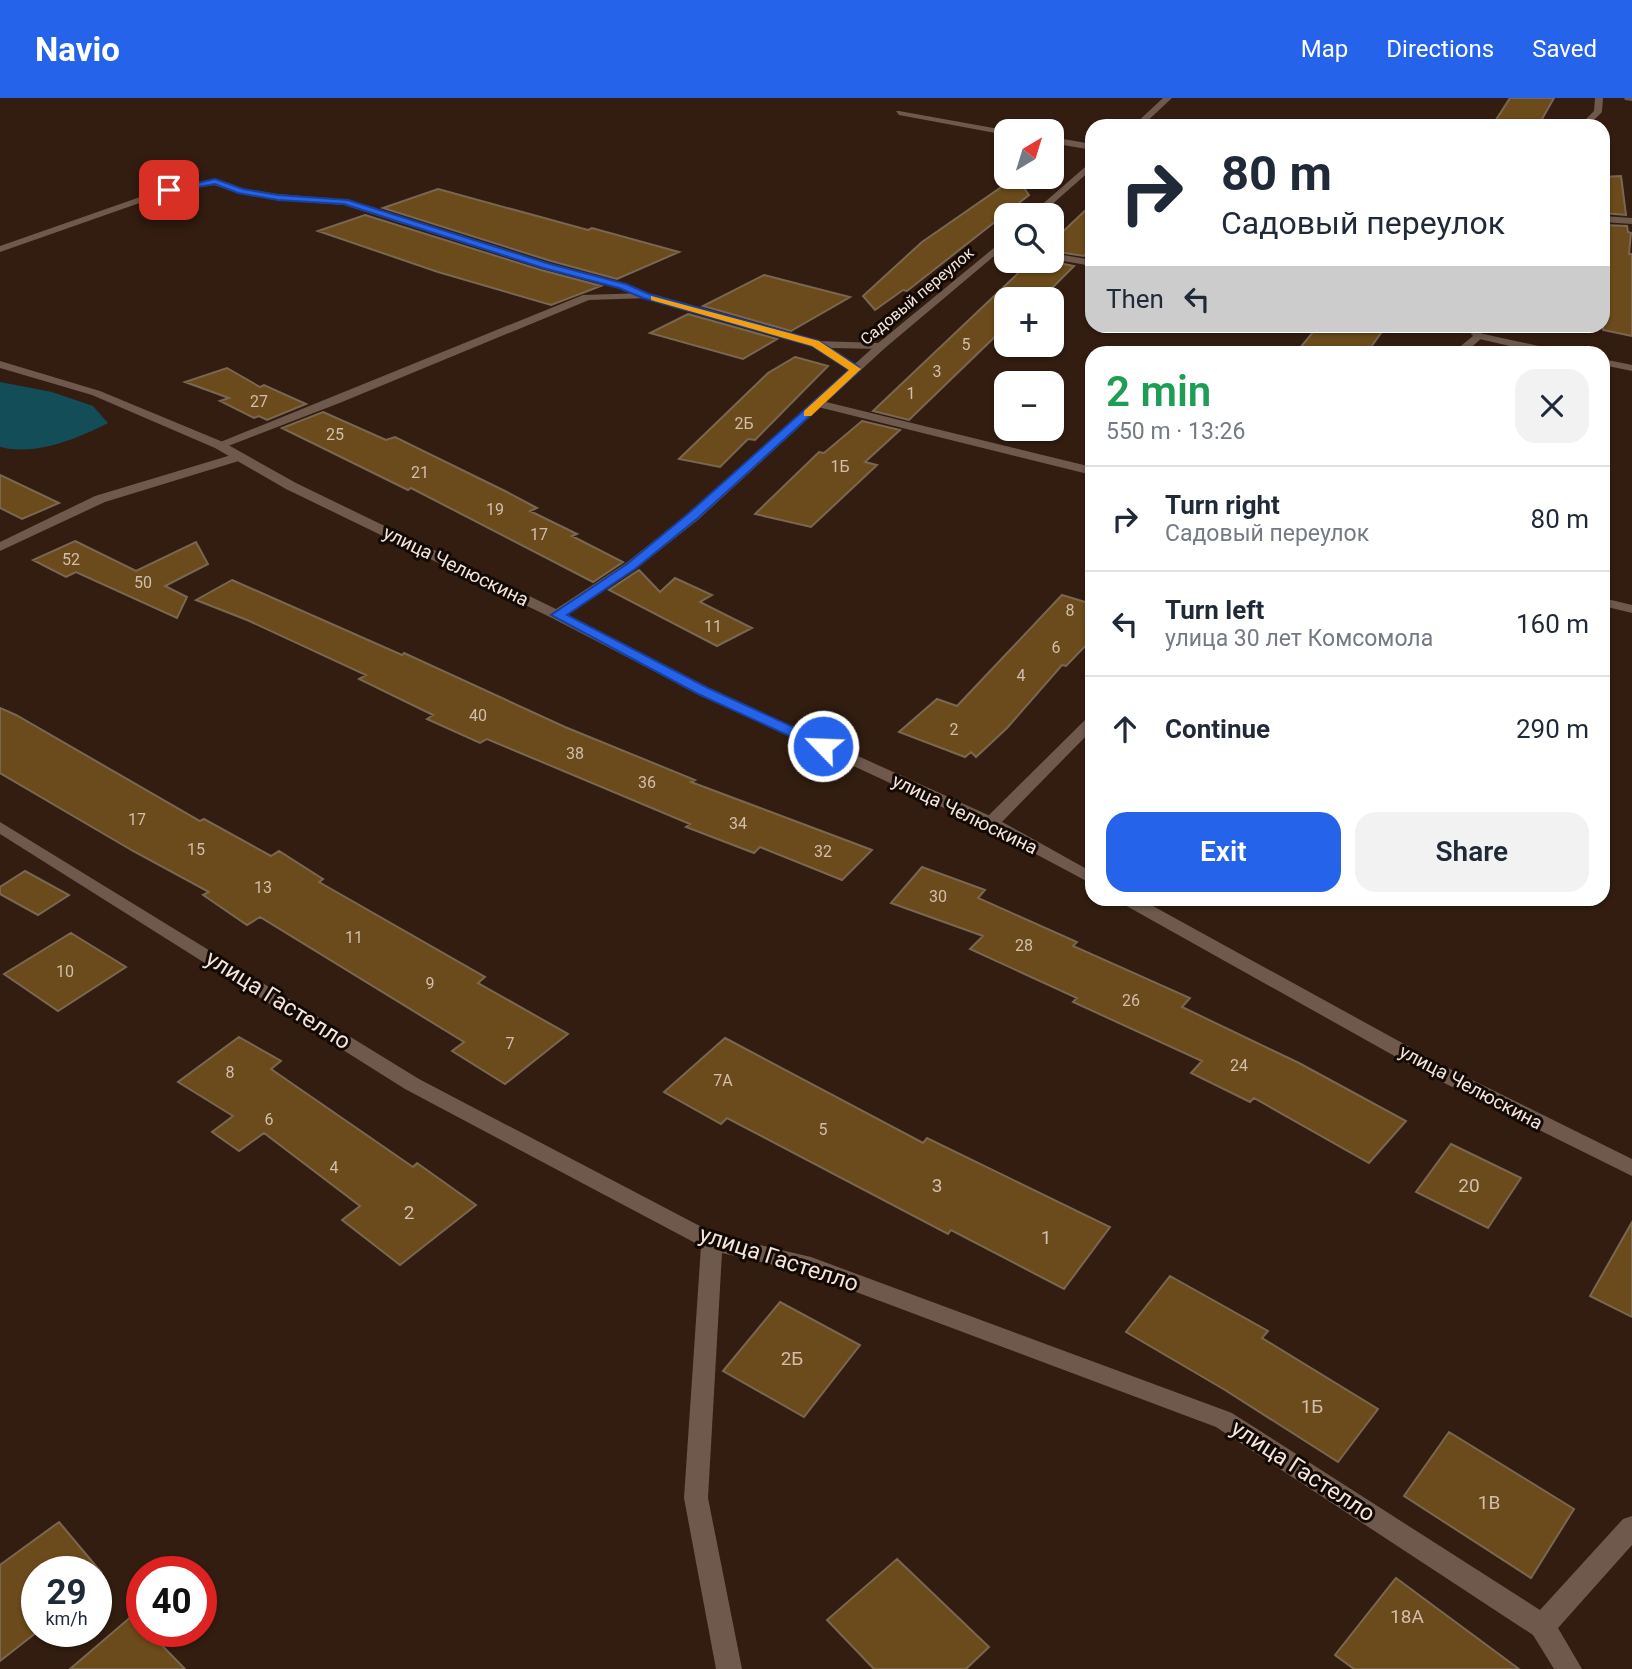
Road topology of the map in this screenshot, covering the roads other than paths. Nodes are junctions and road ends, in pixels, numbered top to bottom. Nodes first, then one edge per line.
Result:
1 (1168, 98) edge
2 (1599, 98) edge
3 (899, 113) dead end
4 (1145, 119) edge
5 (1590, 119) edge
6 (994, 130) edge
7 (1064, 142) edge
8 (1085, 146) edge
9 (1085, 170) edge
10 (1048, 203) edge
11 (1610, 219) edge
12 (1632, 221) edge
13 (0, 249) edge
14 (994, 253) edge
15 (1064, 258) edge
16 (1085, 262) edge
17 (604, 281) junction
18 (646, 296) junction
19 (587, 297) junction
20 (1476, 333) edge
21 (1479, 336) junction
22 (816, 344) junction
23 (881, 346) junction
24 (1466, 346) edge
25 (1525, 346) edge
26 (0, 363) edge
27 (1610, 363) edge
28 (1632, 368) edge
29 (856, 369) junction
30 (818, 404) junction
31 (219, 445) junction
32 (239, 457) junction
33 (1085, 469) edge
34 (0, 547) edge
35 (1610, 604) edge
36 (1632, 610) edge
37 (557, 615) junction
38 (1085, 728) edge
39 (991, 823) junction
40 (0, 827) edge
41 (1085, 875) edge
42 (1140, 906) edge
43 (1632, 1168) edge
44 (712, 1242) junction
45 (1632, 1527) edge
46 (1542, 1626) junction
47 (729, 1669) edge
48 (1569, 1669) edge

1 - 4 street
2 - 5 street
3 - 6 street
7 - 8 street
9 - 10 street
11 - 12 street
13 - 17 street
14 - 23 street, Садовый переулок
15 - 16 street
17 - 18 street
17 - 19 street
18 - 19 street
18 - 22 street
19 - 31 street
20 - 21 street
21 - 24 street
21 - 25 street
22 - 23 street
22 - 29 street
23 - 29 street, Садовый переулок
26 - 31 street, улица Челюскина
27 - 28 street
29 - 30 street, Садовый переулок
30 - 33 street
30 - 37 street, Садовый переулок
31 - 32 street, улица Челюскина
32 - 34 street
32 - 37 street, улица Челюскина
35 - 36 street
37 - 39 street, улица Челюскина
38 - 39 street
39 - 41 street, улица Челюскина
40 - 44 street, улица Гастелло
42 - 43 street, улица Челюскина
44 - 46 street, улица Гастелло
44 - 47 street
45 - 46 street
46 - 48 street

